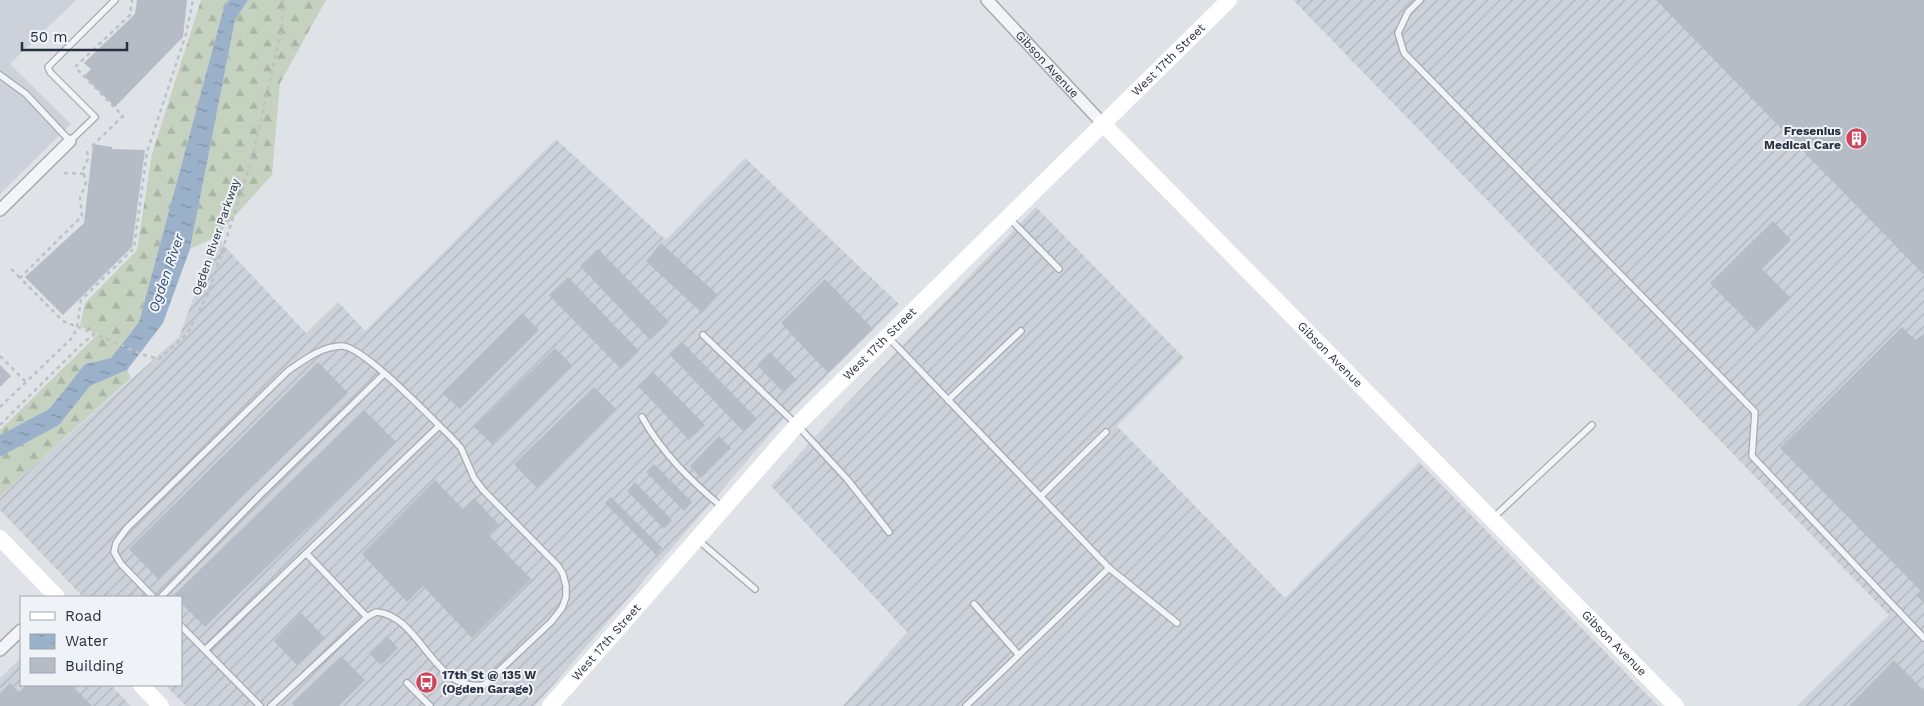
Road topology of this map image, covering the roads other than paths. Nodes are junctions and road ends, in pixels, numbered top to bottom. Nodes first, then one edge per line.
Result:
1 (115, 0) edge
2 (987, 0) edge
3 (1229, 0) edge
4 (1420, 0) edge
5 (0, 75) edge
6 (1102, 123) junction
7 (70, 141) junction
8 (0, 210) edge
9 (1008, 216) junction
10 (1059, 269) dead end
11 (1021, 331) dead end
12 (703, 335) dead end
13 (887, 336) junction
14 (384, 374) junction
15 (948, 400) junction
16 (642, 417) dead end
17 (797, 425) junction
18 (1592, 425) dead end
19 (439, 426) junction
20 (1106, 432) dead end
21 (1041, 496) junction
22 (724, 508) junction
23 (1493, 518) junction
24 (890, 532) dead end
25 (0, 538) edge
26 (697, 539) junction
27 (306, 554) junction
28 (1109, 568) junction
29 (755, 589) dead end
30 (55, 596) edge
31 (152, 596) edge
32 (162, 596) edge
33 (974, 604) dead end
34 (367, 617) junction
35 (1176, 623) dead end
36 (182, 627) edge
37 (20, 631) edge
38 (1924, 638) edge
39 (0, 650) edge
40 (205, 650) junction
41 (1018, 654) junction
42 (407, 683) dead end
43 (142, 686) edge
44 (161, 706) edge
45 (260, 706) edge
46 (271, 706) edge
47 (430, 706) edge
48 (550, 706) edge
49 (966, 706) edge
50 (1676, 706) edge

1 - 7 lane
2 - 6 street, Gibson Avenue
3 - 6 street, West 17th Street
4 - 38 lane
5 - 7 lane
6 - 9 street, West 17th Street
6 - 23 street, Gibson Avenue
7 - 8 street
9 - 10 lane
9 - 13 street, West 17th Street
11 - 15 lane
12 - 17 lane
13 - 15 lane
13 - 17 street, West 17th Street
14 - 19 lane
14 - 31 lane
14 - 32 lane
15 - 21 lane
16 - 22 lane
17 - 22 street, West 17th Street
17 - 24 lane
18 - 23 lane
19 - 27 lane
19 - 34 lane
20 - 21 lane
21 - 28 lane
22 - 26 street, West 17th Street
23 - 50 street, Gibson Avenue
25 - 30 street
26 - 29 lane
26 - 48 street, West 17th Street
27 - 34 lane
27 - 40 lane
28 - 35 lane
28 - 41 lane
33 - 41 lane
34 - 46 lane
36 - 40 lane
37 - 39 street
40 - 45 lane
41 - 49 lane
42 - 47 lane
43 - 44 street

